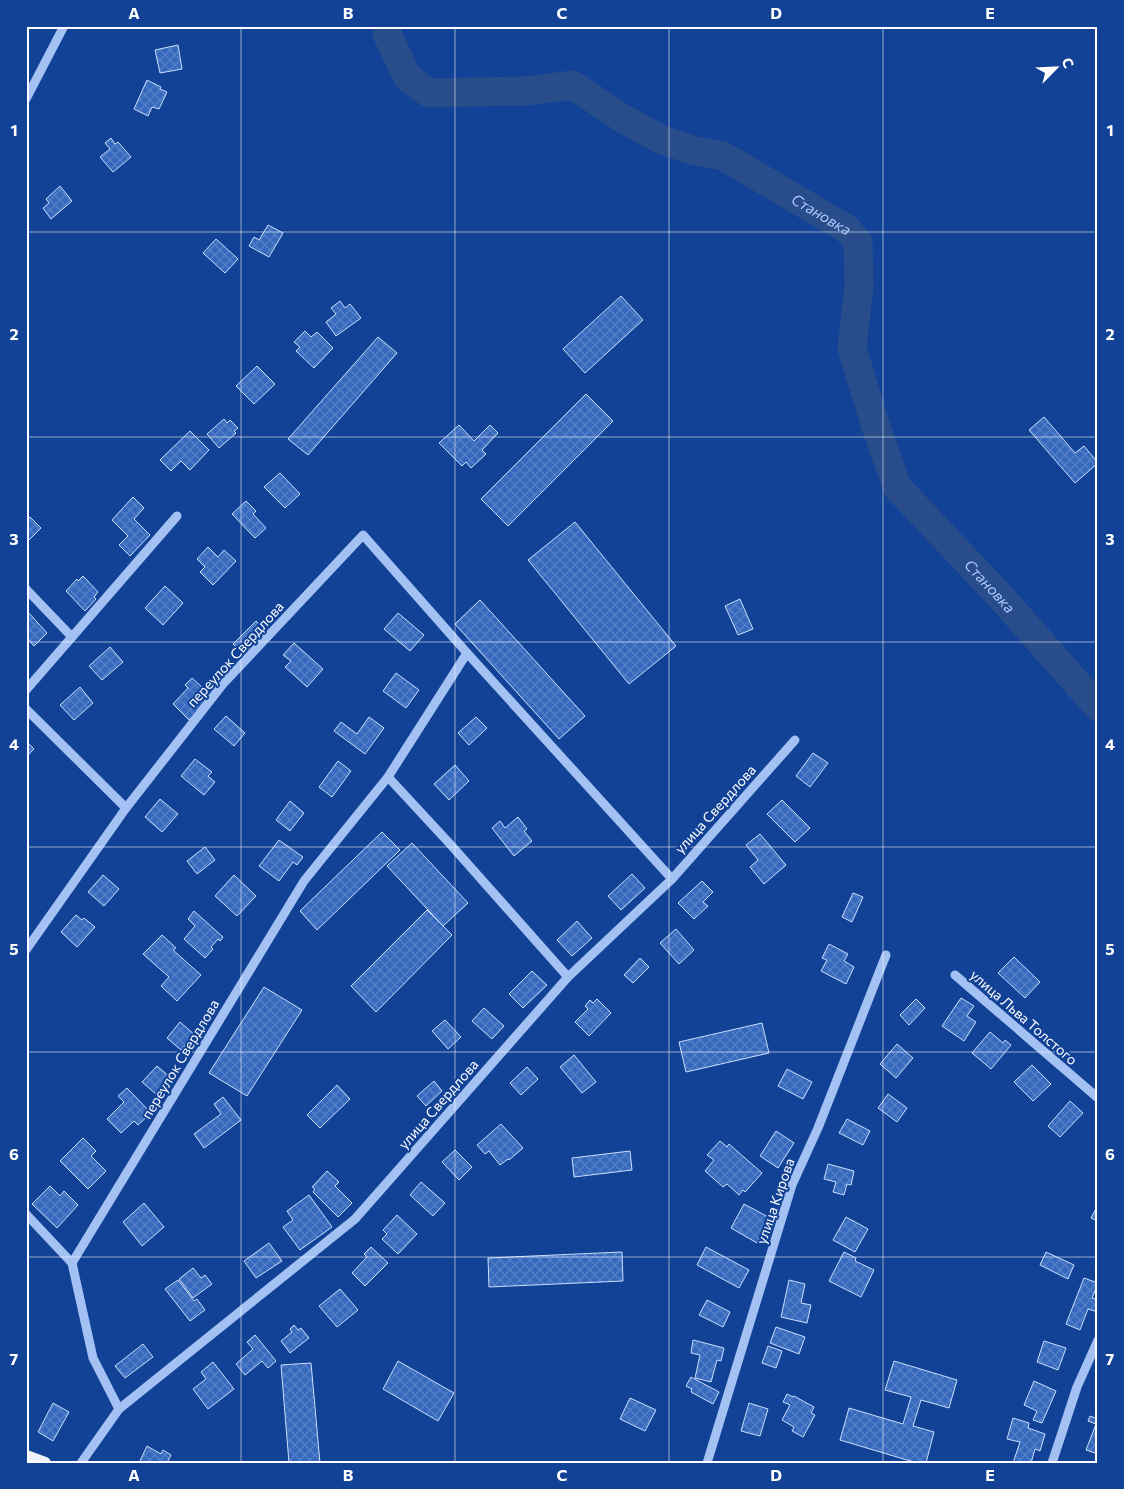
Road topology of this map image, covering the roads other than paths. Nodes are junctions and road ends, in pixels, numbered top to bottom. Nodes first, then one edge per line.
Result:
1 (64, 26) edge
2 (26, 99) edge
3 (177, 516) dead end
4 (26, 589) edge
5 (72, 636) junction
6 (467, 653) junction
7 (26, 690) edge
8 (26, 709) edge
9 (795, 740) dead end
10 (388, 777) junction
11 (126, 808) junction
12 (672, 878) junction
13 (26, 950) edge
14 (886, 954) dead end
15 (955, 975) dead end
16 (568, 977) junction
17 (1098, 1098) edge
18 (26, 1214) edge
19 (72, 1263) junction
20 (1098, 1340) edge
21 (119, 1409) junction
22 (26, 1456) edge
23 (45, 1463) edge
24 (81, 1463) edge
25 (707, 1463) edge
26 (1052, 1463) edge

1 - 2 street
3 - 5 street
4 - 5 street
5 - 7 street
6 - 10 street, переулок Свердлова
6 - 11 street, переулок Свердлова
6 - 12 street, переулок Свердлова
8 - 11 street
9 - 12 street, улица Свердлова
10 - 16 street
10 - 19 street, переулок Свердлова
11 - 13 street, переулок Свердлова
12 - 16 street, улица Свердлова
14 - 25 street, улица Кирова
15 - 17 street, улица Льва Толстого
16 - 21 street, улица Свердлова
18 - 19 street
19 - 21 street
20 - 26 street
21 - 24 street, улица Свердлова
22 - 23 main road

